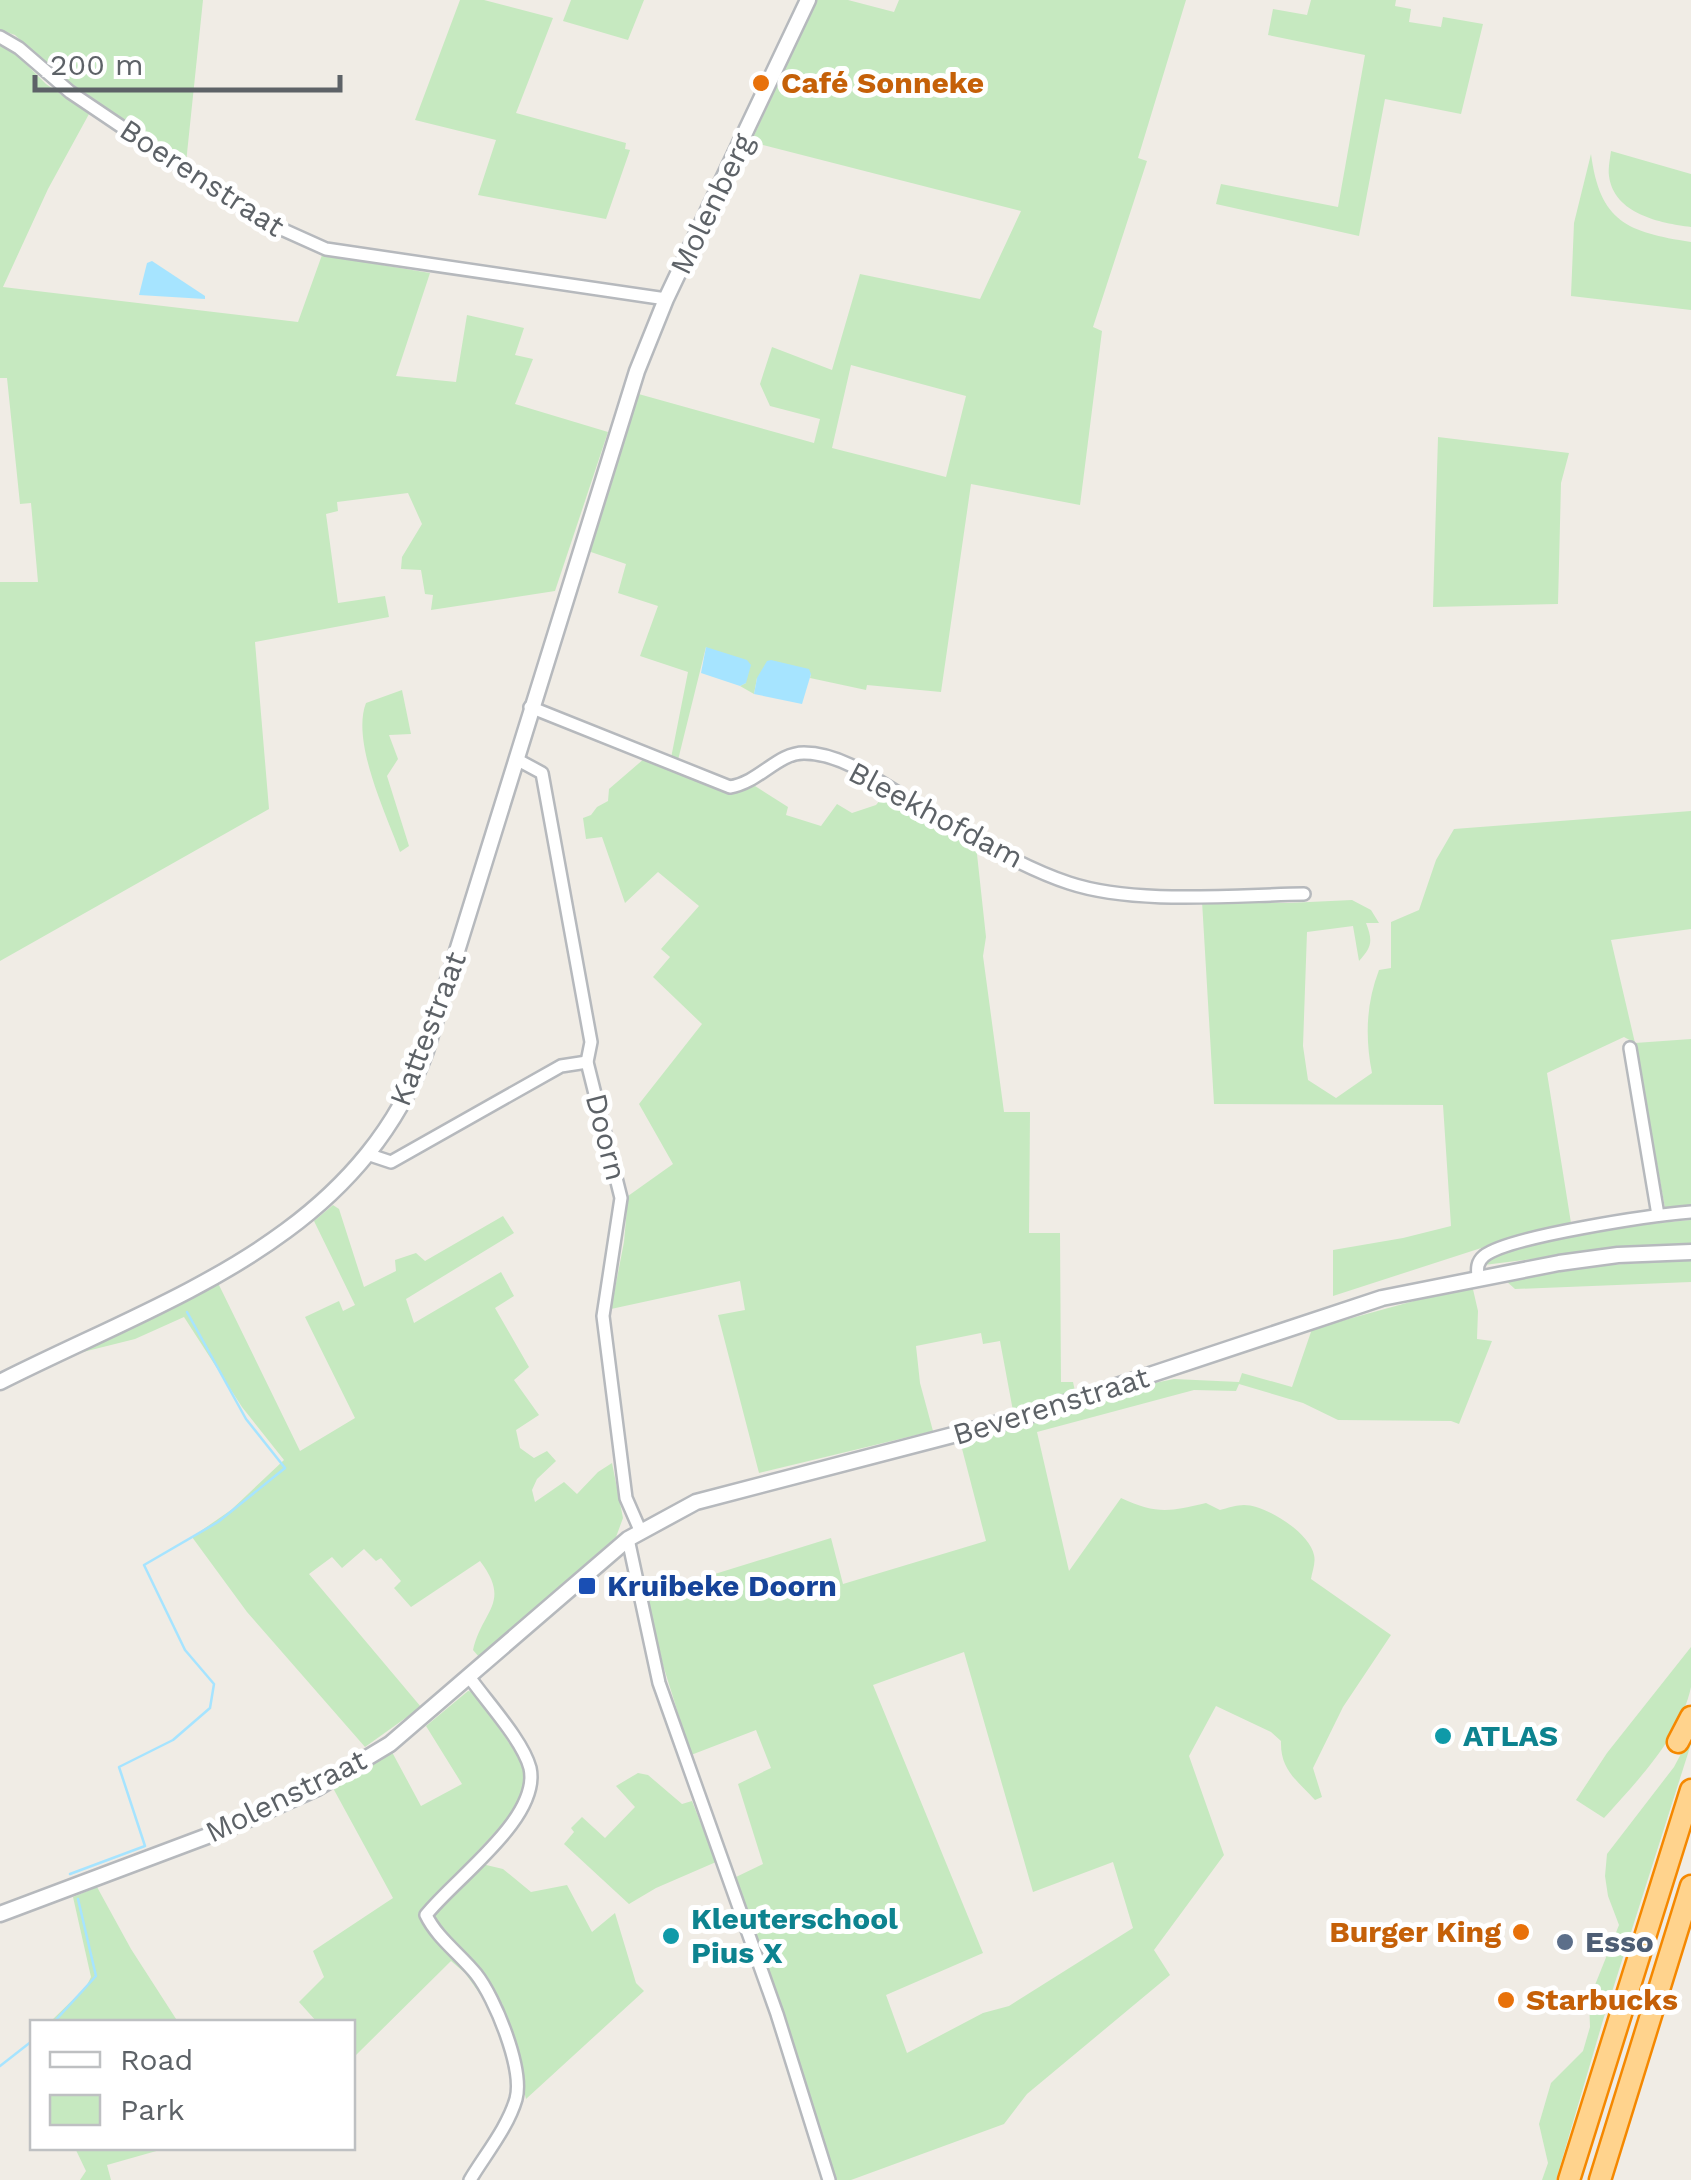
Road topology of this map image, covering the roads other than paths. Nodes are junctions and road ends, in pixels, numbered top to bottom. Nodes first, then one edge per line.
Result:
1 (808, 0) edge
2 (0, 36) edge
3 (666, 299) junction
4 (530, 707) junction
5 (516, 758) junction
6 (1304, 894) dead end
7 (1630, 1048) dead end
8 (587, 1062) junction
9 (370, 1155) junction
10 (1691, 1212) edge
11 (1658, 1215) junction
12 (1691, 1252) edge
13 (1478, 1277) junction
14 (0, 1382) edge
15 (634, 1534) junction
16 (470, 1678) junction
17 (1691, 1717) edge
18 (1678, 1742) dead end
19 (1691, 1790) edge
20 (1691, 1886) edge
21 (0, 1914) edge
22 (470, 2180) edge
23 (829, 2180) edge
24 (1569, 2180) edge
25 (1600, 2180) edge

1 - 3 street, Molenberg
2 - 3 street, Boerenstraat
3 - 4 street
4 - 5 street, Kattestraat
4 - 6 street, Bleekhofdam
5 - 8 street, Doorn
5 - 9 street, Kattestraat
7 - 11 street
8 - 9 street
8 - 15 street, Doorn
9 - 14 street, Kattestraat
10 - 11 street
11 - 13 street
12 - 13 street, Beverenstraat
13 - 15 street, Beverenstraat
15 - 16 street, Molenstraat
15 - 23 street, Doorn
16 - 21 street, Molenstraat
16 - 22 street
17 - 18 highway
19 - 24 highway
20 - 25 highway

